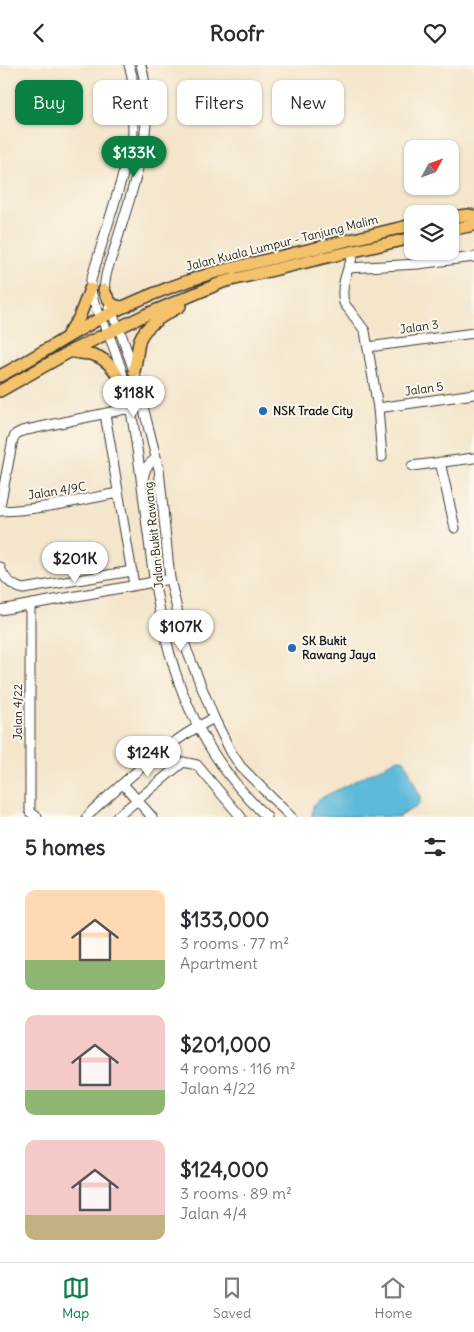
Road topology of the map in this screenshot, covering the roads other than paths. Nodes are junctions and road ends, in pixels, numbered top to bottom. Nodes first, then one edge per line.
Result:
1 (128, 65) edge
2 (141, 65) edge
3 (126, 161) junction
4 (138, 165) junction
5 (459, 216) edge
6 (474, 216) edge
7 (474, 225) edge
8 (404, 227) edge
9 (459, 228) edge
10 (404, 240) edge
11 (354, 257) dead end
12 (474, 257) edge
13 (348, 268) junction
14 (223, 282) junction
15 (90, 289) junction
16 (104, 290) junction
17 (131, 305) junction
18 (112, 314) junction
19 (100, 319) junction
20 (114, 331) junction
21 (474, 333) edge
22 (62, 341) junction
23 (368, 347) junction
24 (71, 351) junction
25 (134, 371) junction
26 (0, 376) edge
27 (0, 391) edge
28 (127, 393) junction
29 (474, 394) edge
30 (130, 408) junction
31 (378, 408) junction
32 (105, 414) junction
33 (382, 457) dead end
34 (474, 458) edge
35 (156, 459) junction
36 (440, 462) junction
37 (412, 466) dead end
38 (142, 484) junction
39 (118, 493) junction
40 (0, 506) edge
41 (0, 511) edge
42 (455, 528) dead end
43 (0, 567) edge
44 (132, 571) junction
45 (170, 579) junction
46 (154, 581) junction
47 (134, 585) junction
48 (30, 605) junction
49 (0, 610) edge
50 (214, 718) junction
51 (197, 726) junction
52 (123, 784) junction
53 (137, 799) junction
54 (37, 817) edge
55 (87, 817) edge
56 (117, 817) edge
57 (152, 817) edge
58 (242, 817) edge
59 (267, 817) edge
60 (291, 817) edge

1 - 3 street
2 - 4 street
3 - 4 street
3 - 15 street
4 - 16 street
5 - 6 main road
7 - 9 main road
8 - 17 main road, Jalan Kuala Lumpur - Tanjung Malim
10 - 14 main road, Jalan Kuala Lumpur - Tanjung Malim
11 - 13 street
12 - 13 street
13 - 23 street
14 - 20 main road, Jalan Kuala Lumpur - Tanjung Malim
14 - 25 main road
15 - 19 street, Jalan Bukit Rawang
15 - 22 main road
16 - 17 main road
16 - 18 street, Jalan Bukit Rawang
17 - 18 main road, Jalan Kuala Lumpur - Tanjung Malim
18 - 19 main road, Jalan Kuala Lumpur - Tanjung Malim
18 - 20 street, Jalan Bukit Rawang
19 - 20 street, Jalan Bukit Rawang
19 - 22 main road, Jalan Kuala Lumpur - Tanjung Malim
20 - 24 main road, Jalan Kuala Lumpur - Tanjung Malim
20 - 25 street, Jalan Bukit Rawang
20 - 28 street, Jalan Bukit Rawang
21 - 23 street, Jalan 3
22 - 26 main road, Jalan Kuala Lumpur - Tanjung Malim
23 - 31 street
24 - 27 main road, Jalan Kuala Lumpur - Tanjung Malim
24 - 28 main road
25 - 35 street, Jalan Bukit Rawang
28 - 30 street, Jalan Bukit Rawang
29 - 31 street, Jalan 5
30 - 32 street
30 - 38 street, Jalan Bukit Rawang
31 - 33 street
32 - 39 street
32 - 40 street
34 - 36 street
35 - 38 street
35 - 45 street, Jalan Bukit Rawang
36 - 37 street
36 - 42 street
38 - 46 street, Jalan Bukit Rawang
39 - 41 street, Jalan 4/9C
39 - 44 street
43 - 44 street
44 - 47 street
45 - 46 street
45 - 50 street, Jalan Bukit Rawang
46 - 47 street
46 - 51 street, Jalan Bukit Rawang
47 - 48 street
48 - 49 street
48 - 54 street, Jalan 4/22
50 - 51 street
50 - 60 street, Jalan Bukit Rawang
51 - 52 street
51 - 59 street, Jalan Bukit Rawang
52 - 53 street
52 - 55 street
53 - 56 street
53 - 57 street
53 - 58 street

